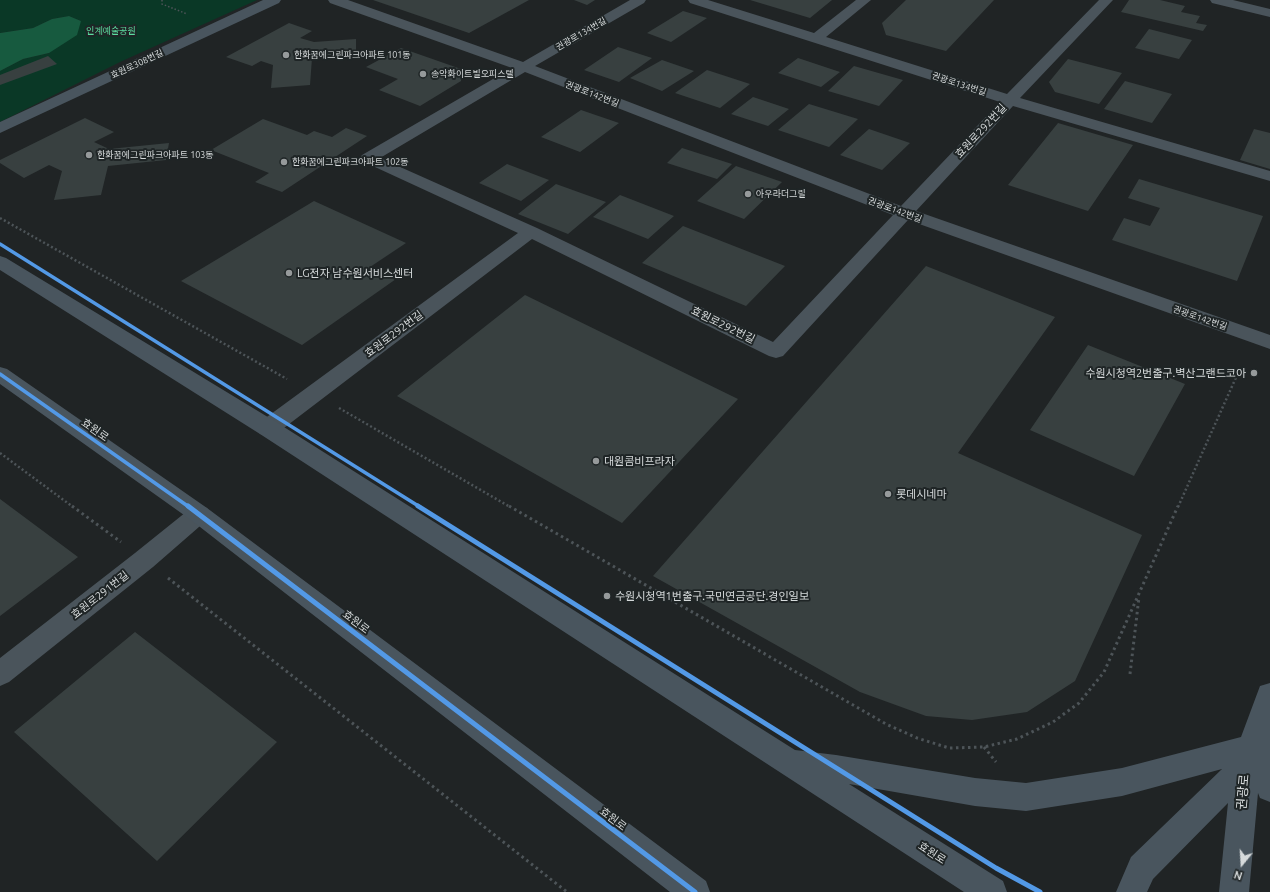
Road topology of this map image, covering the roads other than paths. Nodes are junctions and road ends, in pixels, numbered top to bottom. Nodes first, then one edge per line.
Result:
1 (274, 0) edge
2 (335, 0) edge
3 (639, 0) edge
4 (695, 0) edge
5 (864, 0) edge
6 (1106, 0) edge
7 (1217, 0) edge
8 (1270, 13) edge
9 (816, 38) junction
10 (524, 67) junction
11 (1010, 100) junction
12 (0, 128) edge
13 (1270, 176) edge
14 (904, 213) junction
15 (531, 232) junction
16 (0, 262) edge
17 (1270, 342) edge
18 (0, 374) edge
19 (268, 428) junction
20 (199, 514) junction
21 (0, 674) edge
22 (1270, 695) edge
23 (1251, 750) junction
24 (790, 763) junction
25 (1270, 788) edge
26 (695, 892) edge
27 (992, 892) edge
28 (1131, 892) edge
29 (1234, 892) edge

1 - 12 street, 효원로308번길
2 - 10 street, 권광로142번길
3 - 10 street, 권광로134번길
4 - 9 street, 권광로134번길
5 - 9 street
6 - 11 street, 효원로292번길
7 - 8 street
9 - 11 street, 권광로134번길
10 - 14 street, 권광로142번길
10 - 15 street
11 - 13 street, 권광로134번길
11 - 14 street, 효원로292번길
14 - 15 street, 효원로292번길
14 - 17 street, 권광로142번길
15 - 19 street, 효원로292번길
16 - 19 street, 효원로
18 - 20 street, 효원로
19 - 24 street, 효원로
20 - 21 street, 효원로291번길
20 - 26 street, 효원로
22 - 23 street, 권광로
23 - 24 street
23 - 25 street
23 - 28 street
23 - 29 street, 권광로
24 - 27 street, 효원로

